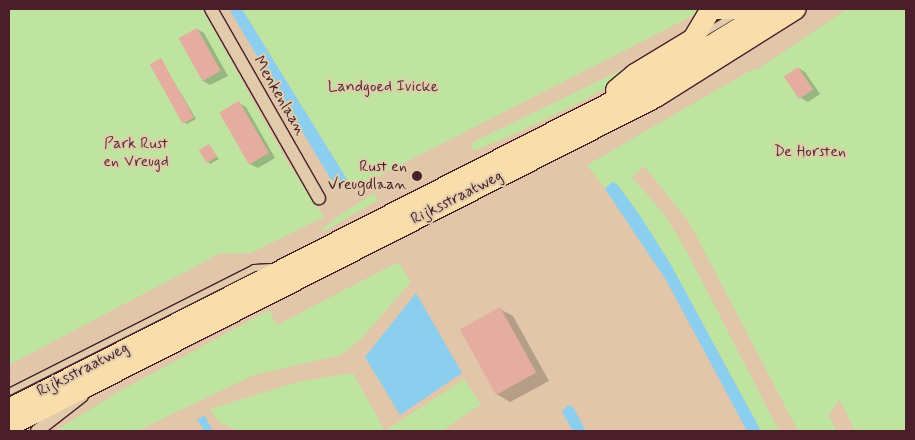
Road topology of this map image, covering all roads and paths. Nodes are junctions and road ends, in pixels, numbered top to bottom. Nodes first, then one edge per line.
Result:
1 (211, 9) edge
2 (712, 9) edge
3 (770, 9) edge
4 (796, 9) edge
5 (746, 10) edge
6 (693, 39) junction
7 (582, 117) junction
8 (319, 198) dead end
9 (291, 265) junction
10 (109, 374) junction
11 (9, 392) edge
12 (9, 409) edge
13 (9, 426) edge
14 (37, 431) edge

1 - 8 street, Menkenlaan
2 - 5 main road
2 - 6 main road
3 - 7 main road, Rijksstraatweg
4 - 10 main road, Rijksstraatweg
5 - 6 lane
6 - 7 main road
7 - 9 main road, Rijksstraatweg
9 - 11 lane, Rijksstraatweg
9 - 12 main road, Rijksstraatweg
10 - 13 main road, Rijksstraatweg
10 - 14 street, Rijksstraatweg

